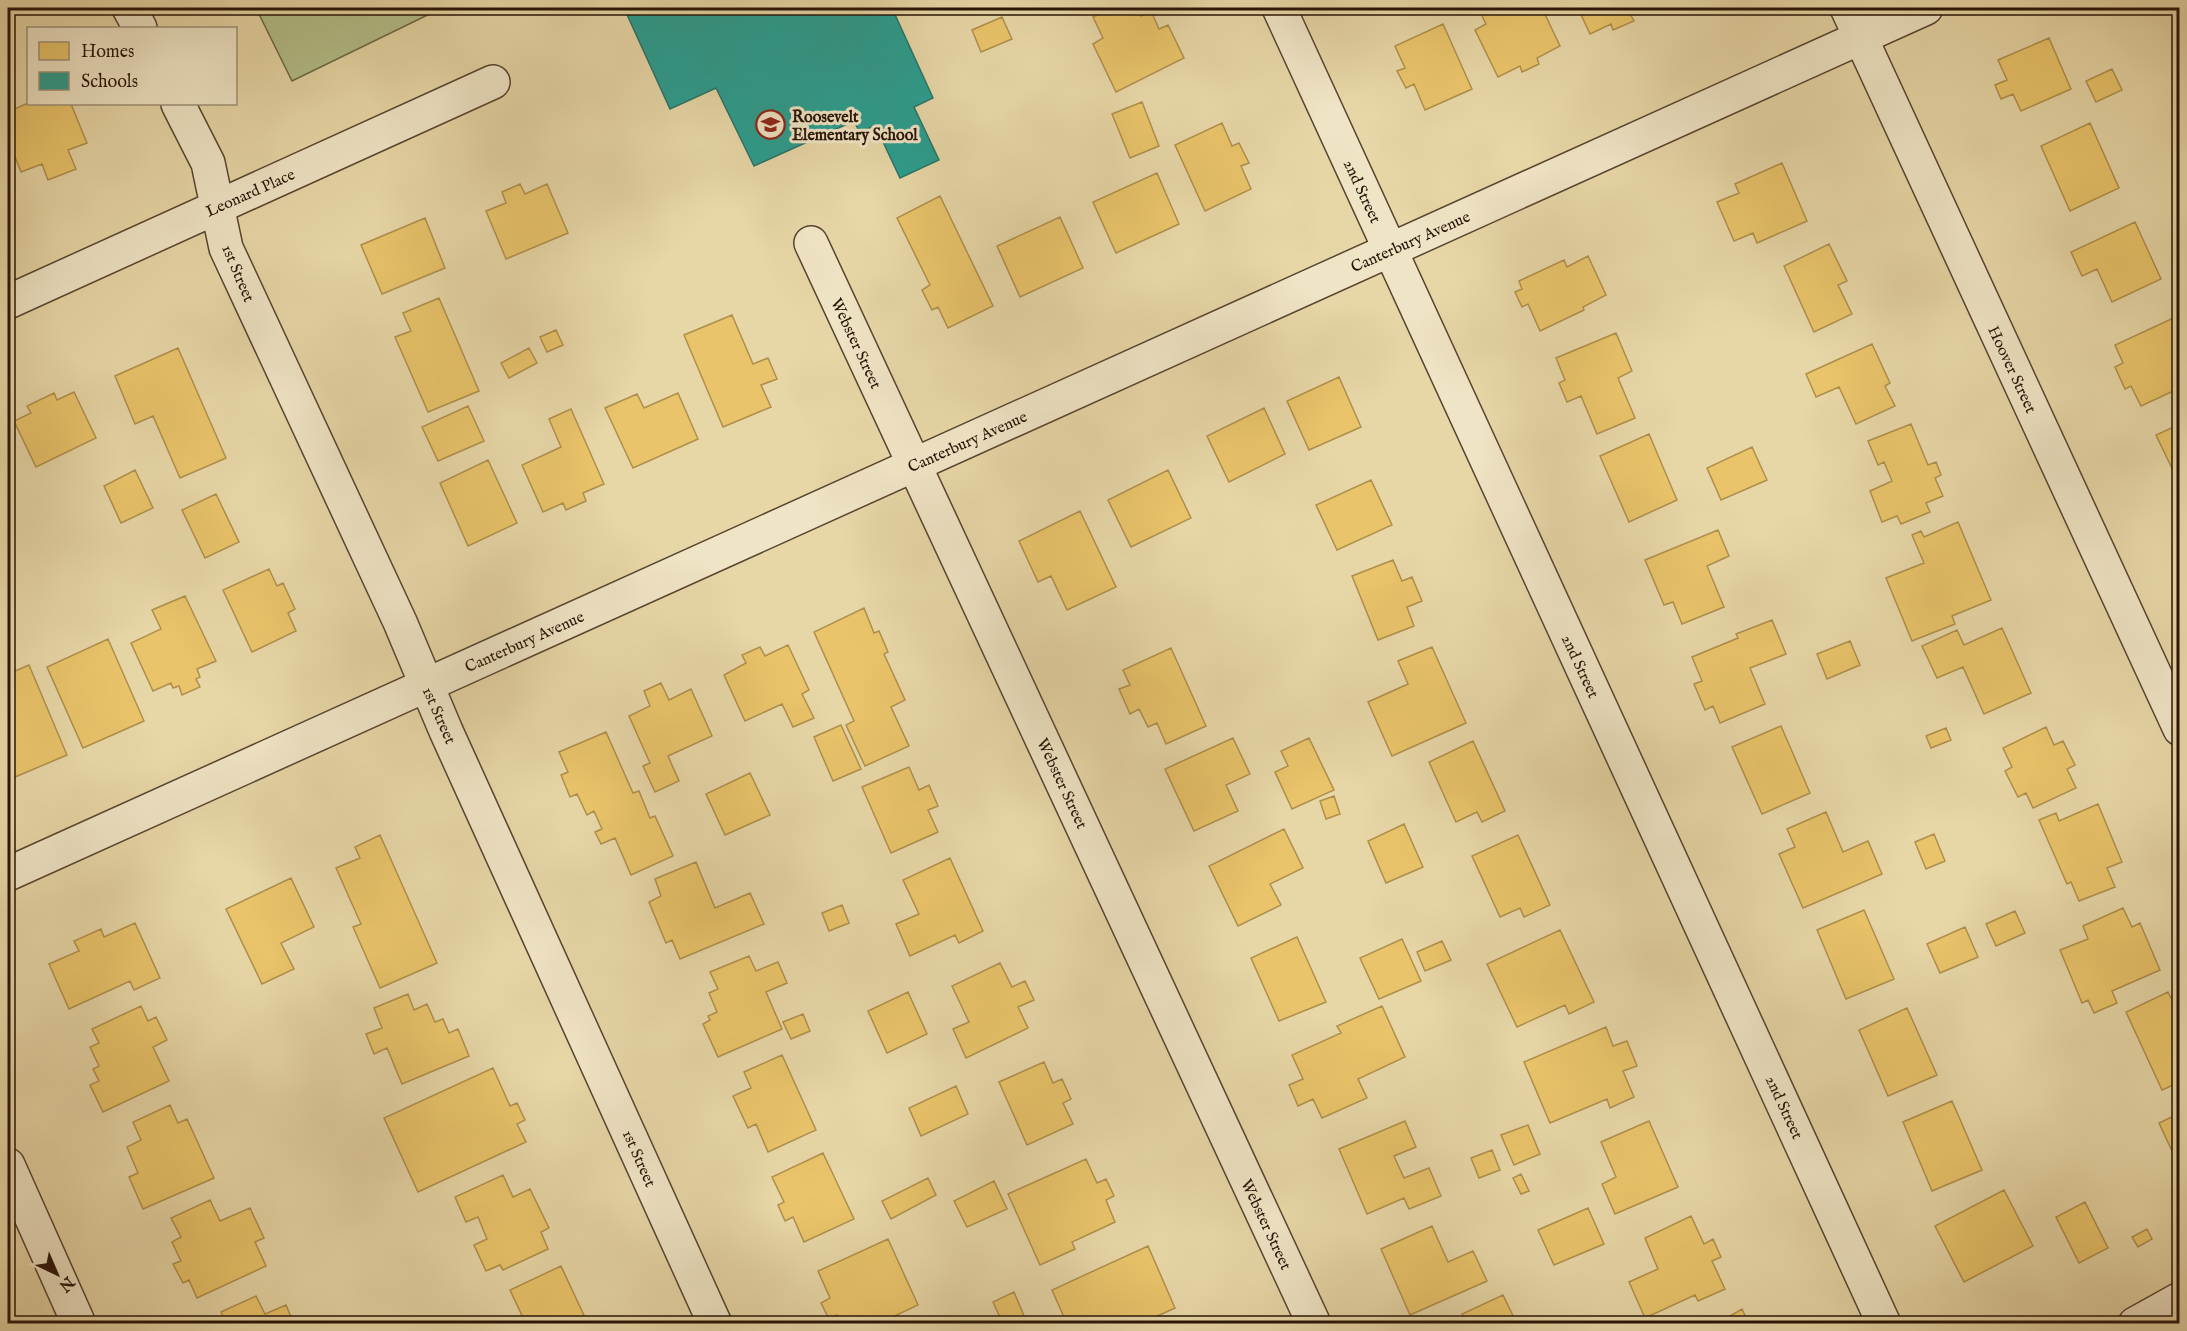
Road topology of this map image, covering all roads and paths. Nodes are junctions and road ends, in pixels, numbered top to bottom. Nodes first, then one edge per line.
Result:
1 (129, 8) edge
2 (1280, 8) edge
3 (1847, 8) edge
4 (1926, 8) edge
5 (139, 27) edge
6 (1861, 37) junction
7 (493, 82) dead end
8 (179, 105) edge
9 (217, 207) junction
10 (811, 243) dead end
11 (1390, 250) junction
12 (8, 302) edge
13 (915, 465) junction
14 (426, 685) junction
15 (2180, 729) edge
16 (8, 874) edge
17 (8, 1165) edge
18 (2180, 1299) edge
19 (80, 1323) edge
20 (715, 1323) edge
21 (1314, 1323) edge
22 (1884, 1323) edge
23 (2135, 1323) edge

1 - 5 street
2 - 11 street, 2nd Street
3 - 6 street, Hoover Street
4 - 6 street, Canterbury Avenue
6 - 11 street, Canterbury Avenue
6 - 15 street, Hoover Street
7 - 9 street, Leonard Place
8 - 9 street, 1st Street
9 - 12 street, Leonard Place
9 - 14 street, 1st Street
10 - 13 street, Webster Street
11 - 13 street, Canterbury Avenue
11 - 22 street, 2nd Street
13 - 14 street, Canterbury Avenue
13 - 21 street, Webster Street
14 - 16 street, Canterbury Avenue
14 - 20 street, 1st Street
17 - 19 street
18 - 23 street

